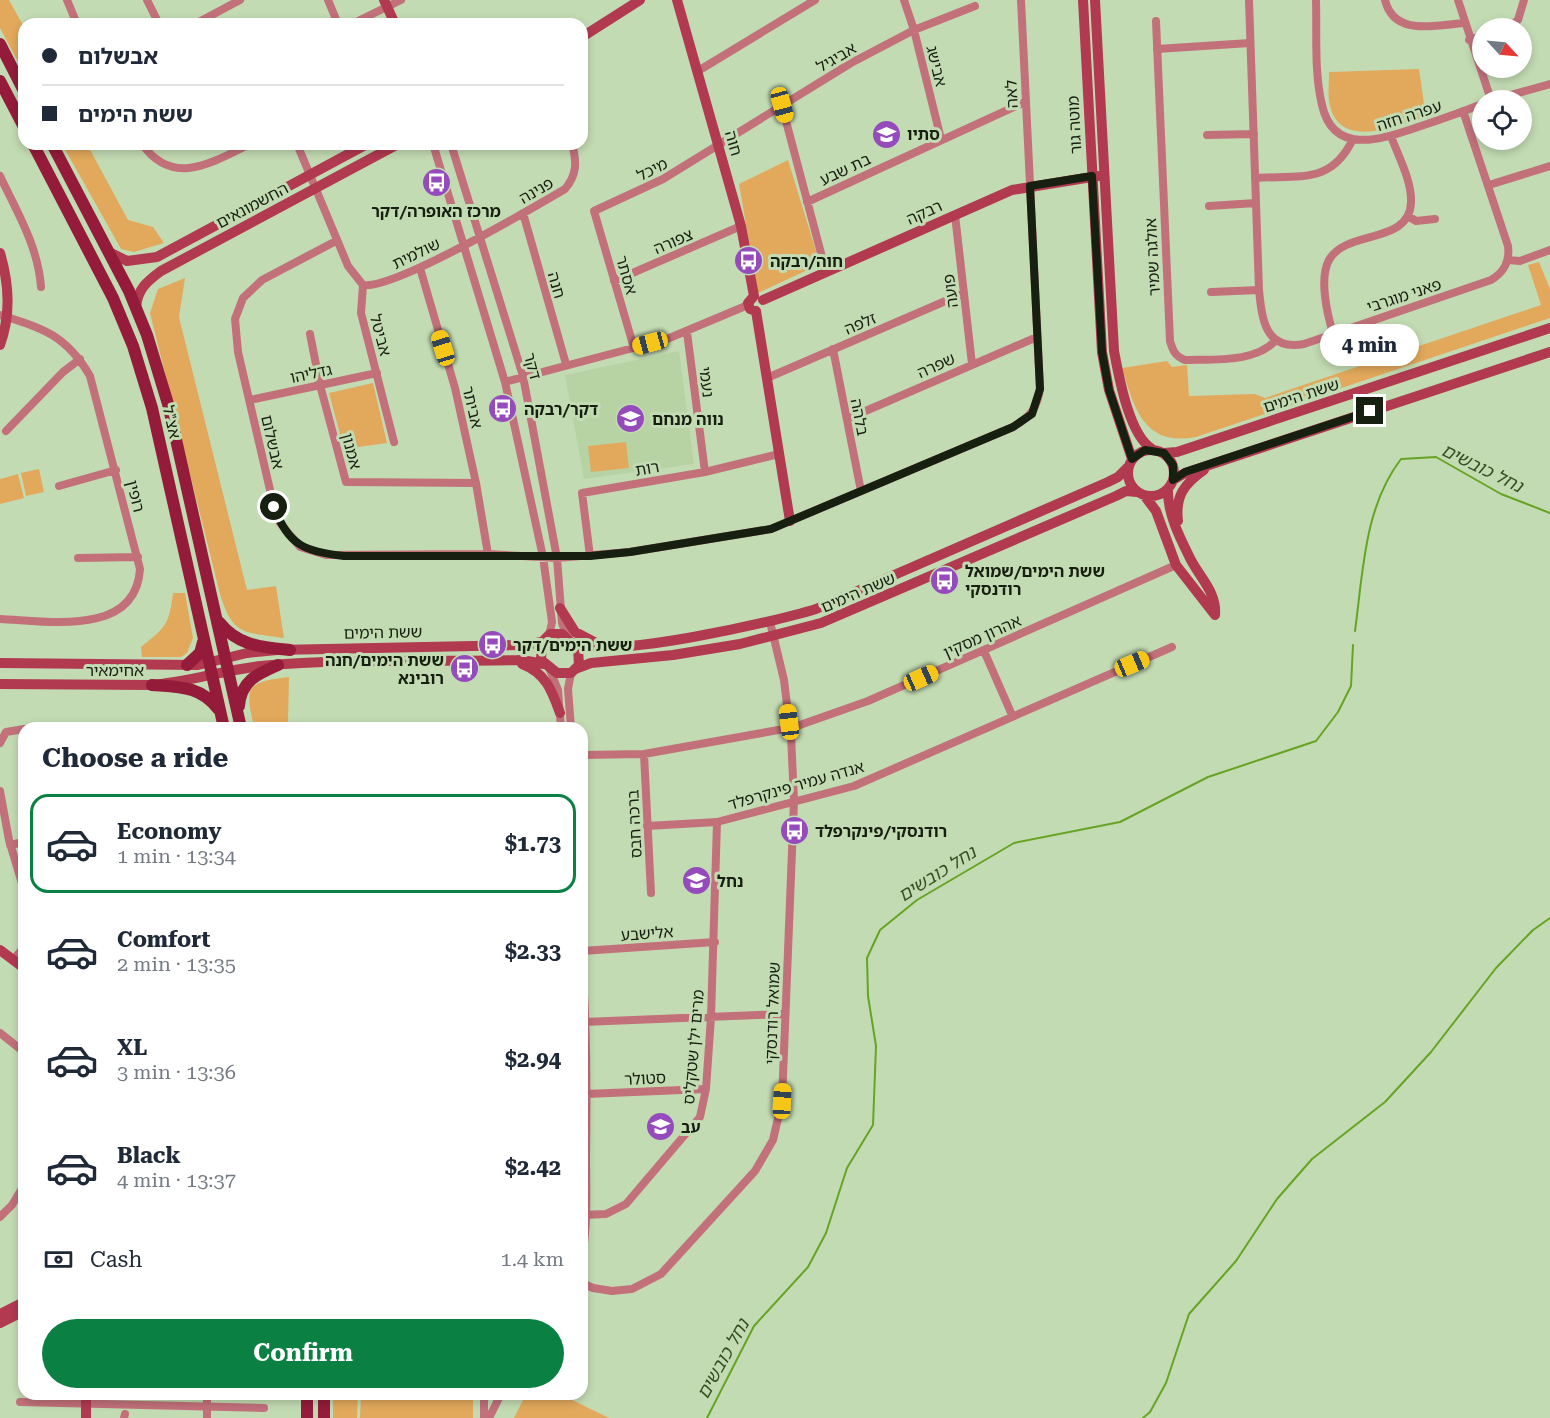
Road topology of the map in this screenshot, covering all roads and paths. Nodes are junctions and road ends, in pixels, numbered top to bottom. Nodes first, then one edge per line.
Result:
1 (67, 0) edge
2 (147, 0) edge
3 (240, 0) edge
4 (328, 0) edge
5 (401, 0) edge
6 (640, 0) edge
7 (677, 0) edge
8 (815, 0) edge
9 (904, 0) edge
10 (1021, 0) edge
11 (1083, 0) edge
12 (1095, 0) edge
13 (1249, 0) edge
14 (1316, 0) edge
15 (1384, 0) edge
16 (1458, 0) edge
17 (1524, 0) edge
18 (385, 4) edge
19 (975, 6) dead end
20 (74, 18) edge
21 (156, 18) edge
22 (206, 18) edge
23 (336, 18) edge
24 (362, 18) edge
25 (392, 18) edge
26 (1519, 18) edge
27 (1156, 21) dead end
28 (1464, 23) junction
29 (914, 30) junction
30 (588, 33) edge
31 (1472, 39) edge
32 (1469, 40) junction
33 (1250, 43) junction
34 (0, 44) edge
35 (1156, 49) junction
36 (698, 71) junction
37 (18, 79) edge
38 (0, 81) edge
39 (1550, 84) edge
40 (1488, 90) edge
41 (1528, 90) edge
42 (1025, 102) junction
43 (782, 105) junction
44 (1472, 108) edge
45 (1463, 111) junction
46 (18, 116) edge
47 (1254, 134) junction
48 (1208, 135) dead end
49 (1390, 136) junction
50 (941, 139) junction
51 (1353, 139) junction
52 (720, 146) junction
53 (36, 150) edge
54 (55, 150) edge
55 (149, 150) edge
56 (237, 150) edge
57 (300, 150) edge
58 (356, 150) edge
59 (387, 150) edge
60 (435, 150) edge
61 (454, 150) edge
62 (574, 150) edge
63 (1550, 166) edge
64 (310, 173) junction
65 (0, 176) edge
66 (1092, 176) junction
67 (1104, 176) junction
68 (1255, 178) junction
69 (1489, 185) junction
70 (1030, 186) junction
71 (316, 188) junction
72 (807, 202) junction
73 (1256, 203) junction
74 (1209, 206) dead end
75 (594, 211) joint
76 (523, 213) junction
77 (955, 215) junction
78 (1408, 216) junction
79 (1435, 219) dead end
80 (741, 226) junction
81 (478, 237) junction
82 (336, 241) junction
83 (463, 245) junction
84 (1550, 250) edge
85 (109, 252) junction
86 (0, 253) edge
87 (1508, 260) junction
88 (420, 268) junction
89 (826, 272) junction
90 (614, 280) junction
91 (363, 285) junction
92 (41, 287) dead end
93 (1259, 290) junction
94 (1210, 292) dead end
95 (964, 293) junction
96 (755, 303) junction
97 (136, 308) junction
98 (3, 316) edge
99 (1550, 328) edge
100 (687, 332) junction
101 (1333, 333) junction
102 (310, 334) dead end
103 (1037, 337) junction
104 (1276, 340) junction
105 (0, 345) edge
106 (634, 348) junction
107 (833, 349) junction
108 (1550, 352) edge
109 (80, 359) junction
110 (566, 364) junction
111 (972, 364) junction
112 (377, 373) junction
113 (523, 376) junction
114 (767, 378) junction
115 (505, 382) junction
116 (320, 385) junction
117 (250, 400) junction
118 (847, 419) junction
119 (1136, 427) junction
120 (6, 431) dead end
121 (394, 442) dead end
122 (1188, 448) junction
123 (1152, 450) junction
124 (1164, 453) junction
125 (779, 454) junction
126 (1130, 463) junction
127 (1211, 464) junction
128 (116, 470) junction
129 (705, 472) junction
130 (476, 483) junction
131 (1171, 484) junction
132 (59, 486) dead end
133 (861, 491) junction
134 (1140, 494) junction
135 (790, 521) junction
136 (1180, 533) junction
137 (488, 554) junction
138 (138, 556) junction
139 (590, 556) junction
140 (543, 557) junction
141 (78, 558) dead end
142 (557, 558) junction
143 (1176, 565) junction
144 (560, 608) junction
145 (0, 619) edge
146 (217, 620) junction
147 (770, 622) junction
148 (202, 631) junction
149 (774, 637) junction
150 (545, 639) junction
151 (570, 640) junction
152 (604, 646) junction
153 (1172, 647) dead end
154 (290, 650) junction
155 (984, 651) junction
156 (226, 658) junction
157 (501, 661) junction
158 (0, 663) edge
159 (209, 663) junction
160 (187, 665) junction
161 (278, 665) junction
162 (547, 666) junction
163 (573, 671) junction
164 (229, 672) junction
165 (212, 676) junction
166 (0, 684) edge
167 (152, 685) junction
168 (220, 711) junction
169 (560, 713) junction
170 (1012, 715) junction
171 (223, 722) edge
172 (240, 722) edge
173 (561, 722) edge
174 (571, 722) edge
175 (789, 722) junction
176 (797, 726) junction
177 (784, 729) junction
178 (18, 730) edge
179 (791, 735) junction
180 (0, 743) edge
181 (644, 754) junction
182 (588, 755) edge
183 (0, 791) edge
184 (794, 801) junction
185 (717, 822) junction
186 (648, 826) junction
187 (18, 843) edge
188 (10, 845) junction
189 (18, 871) edge
190 (651, 893) dead end
191 (715, 942) junction
192 (0, 951) edge
193 (588, 951) edge
194 (18, 954) edge
195 (13, 960) junction
196 (18, 964) edge
197 (785, 1014) junction
198 (711, 1017) junction
199 (588, 1022) edge
200 (0, 1033) edge
201 (18, 1047) edge
202 (706, 1089) junction
203 (588, 1094) edge
204 (18, 1193) edge
205 (588, 1215) edge
206 (0, 1217) edge
207 (588, 1286) edge
208 (18, 1305) edge
209 (0, 1314) edge
210 (18, 1314) edge
211 (0, 1323) edge
212 (53, 1400) edge
213 (86, 1400) edge
214 (116, 1400) edge
215 (207, 1400) edge
216 (307, 1400) edge
217 (324, 1400) edge
218 (485, 1400) edge
219 (498, 1400) edge
220 (20, 1402) dead end
221 (207, 1406) junction
222 (264, 1408) dead end
223 (86, 1418) edge
224 (207, 1418) edge
225 (307, 1418) edge
226 (324, 1418) edge
227 (487, 1418) edge

1 - 20 street
2 - 21 street
3 - 22 street
4 - 23 street
5 - 18 street
6 - 30 main road
7 - 36 main road, חוה
8 - 36 street
9 - 29 street, אבישג
10 - 42 street, לאה
11 - 66 main road, מוטה גור
12 - 67 main road, מוטה גור
13 - 33 street
14 - 51 street
15 - 28 street
16 - 28 street
17 - 26 street
18 - 24 street
18 - 25 main road
19 - 29 street, אביגיל
27 - 35 street, אולגה שמיר
28 - 32 street
29 - 43 street, אביגיל
29 - 50 street, אבישג
31 - 32 street
32 - 40 street
33 - 35 street
33 - 47 street
34 - 37 main road
35 - 104 street, אולגה שמיר
36 - 52 main road, חוה
38 - 46 main road
39 - 41 street
42 - 50 street, בת שבע
42 - 70 street, לאה
43 - 52 street, אביגיל
43 - 72 street
44 - 45 street, עפרה חזה
45 - 49 street, עפרה חזה
45 - 69 street
47 - 48 street
47 - 68 street
49 - 51 street, עפרה חזה
49 - 78 street
50 - 72 street, בת שבע
51 - 68 street
52 - 75 street, מיכל
52 - 80 main road, חוה
53 - 148 main road, אצ"ל
54 - 85 main road, אצ"ל
55 - 56 street
57 - 64 street
58 - 64 main road, החשמונאים
59 - 71 main road, החשמונאים
60 - 83 street, דקר
61 - 81 street, דקר
62 - 76 street, פנינה
63 - 69 street
64 - 71 street
64 - 85 main road, החשמונאים
65 - 92 street
66 - 67 main road, רבקה
66 - 70 main road, רבקה
66 - 126 main road, מוטה גור
67 - 119 main road, מוטה גור
68 - 73 street
69 - 87 street
70 - 77 main road, רבקה
70 - 103 street, לאה
71 - 82 street
71 - 97 main road, החשמונאים
72 - 89 street
73 - 74 street
73 - 93 street
75 - 90 street, אסתר
76 - 81 street, פנינה
76 - 110 street, חנה
77 - 89 main road, רבקה
77 - 95 street, פועה
78 - 79 street
78 - 101 street
80 - 90 street, צפורה
80 - 96 main road, חוה
81 - 83 street, שולמית
81 - 113 street, דקר
82 - 91 street
82 - 117 street, אבשלום
83 - 88 street, שולמית
83 - 115 street, דקר
84 - 87 street
85 - 97 main road, אצ"ל
86 - 98 main road
87 - 101 street, פאני מוגרבי
88 - 91 street, שולמית
88 - 130 street, אביתר
89 - 96 main road, רבקה
90 - 106 street, אסתר
91 - 112 street, אביטל
93 - 94 street
93 - 104 street
95 - 107 street, זלפה
95 - 111 street, פועה
96 - 100 street, רבקה
96 - 114 main road, חוה
97 - 146 main road, אצ"ל
98 - 105 main road
98 - 109 street, רופין
99 - 122 main road, ששת הימים
100 - 106 street, רבקה
100 - 129 street, נעמי
101 - 104 street, פאני מוגרבי
102 - 116 street, אמנון
103 - 111 street, שפרה
103 - 133 street, לאה
106 - 110 street, רבקה
107 - 114 street, זלפה
107 - 118 street, בלהה
108 - 127 main road
109 - 120 street
109 - 128 street, רופין
110 - 113 street, רבקה
111 - 118 street, שפרה
112 - 116 street, גדליהו
112 - 121 street, אביטל
113 - 115 street, רבקה
113 - 142 street, דקר
114 - 125 main road, חוה
115 - 140 street, דקר
116 - 117 street, גדליהו
116 - 130 street, אמנון
117 - 137 street, אבשלום
118 - 133 street, בלהה
119 - 122 main road
119 - 123 main road, מוטה גור
122 - 124 main road, ששת הימים
123 - 124 main road
123 - 126 main road
124 - 131 main road
125 - 129 street, רות
125 - 135 main road, חוה
126 - 134 main road
126 - 147 main road, ששת הימים
127 - 131 main road
127 - 136 main road
128 - 132 street
128 - 138 street, רופין
129 - 139 street, רות
130 - 137 street, אביתר
131 - 134 main road
131 - 136 main road
133 - 135 street, אבשלום
134 - 143 main road
134 - 149 main road, ששת הימים
135 - 139 street, אבשלום
136 - 143 main road
137 - 140 street, אבשלום
138 - 141 street
138 - 145 street, רופין
139 - 142 street, אבשלום
140 - 142 street, אבשלום
140 - 150 street, דקר
142 - 144 street, דקר
143 - 155 street, אהרון מסקין
144 - 151 street, דקר
144 - 152 main road
146 - 154 main road
146 - 156 main road, אצ"ל
147 - 149 street
147 - 152 main road, ששת הימים
148 - 159 main road, אצ"ל
148 - 160 main road
149 - 163 main road, ששת הימים
149 - 175 street
150 - 151 main road
150 - 154 main road, ששת הימים
150 - 162 main road
151 - 152 main road, ששת הימים
151 - 163 main road
153 - 170 street, אנדה עמיר פינקרפלד
154 - 156 main road, ששת הימים
155 - 170 street
155 - 176 street, אהרון מסקין
156 - 159 main road, אחימאיר
156 - 164 main road, אצ"ל
157 - 161 main road, ששת הימים
157 - 162 main road, ששת הימים
157 - 169 main road
158 - 160 main road, אחימאיר
159 - 160 main road, אחימאיר
159 - 165 main road, אצ"ל
161 - 164 main road, ששת הימים
161 - 172 main road
162 - 163 main road
162 - 169 street
163 - 174 street
164 - 165 main road, אחימאיר
164 - 172 main road, אצ"ל
165 - 167 main road, אחימאיר
165 - 168 main road, אצ"ל
166 - 167 main road, אחימאיר
167 - 168 main road
168 - 171 main road, אצ"ל
169 - 173 street
170 - 184 street, אנדה עמיר פינקרפלד
175 - 176 street
175 - 177 street
176 - 179 street
177 - 179 street
177 - 181 street
178 - 180 street
179 - 184 street, שמואל רודנסקי
181 - 182 street
181 - 186 street, ברכה חבס
183 - 188 street
184 - 185 street, אנדה עמיר פינקרפלד
184 - 197 street, שמואל רודנסקי
185 - 186 street, אנדה עמיר פינקרפלד
185 - 191 street, מרים ילן שטקליס
186 - 190 street, ברכה חבס
187 - 188 street
188 - 189 street
191 - 193 street, אלישבע
191 - 198 street, מרים ילן שטקליס
192 - 195 main road
194 - 195 street
195 - 196 main road
197 - 198 street
197 - 207 street, שמואל רודנסקי
198 - 199 street
198 - 202 street, מרים ילן שטקליס
200 - 201 street
202 - 203 street, סטולר
202 - 205 street, מרים ילן שטקליס
204 - 206 street
208 - 209 main road
210 - 211 main road
212 - 220 street
213 - 223 main road
214 - 221 street
215 - 221 street
216 - 225 main road
217 - 226 main road
218 - 227 street
219 - 227 street
221 - 222 street
221 - 224 street

